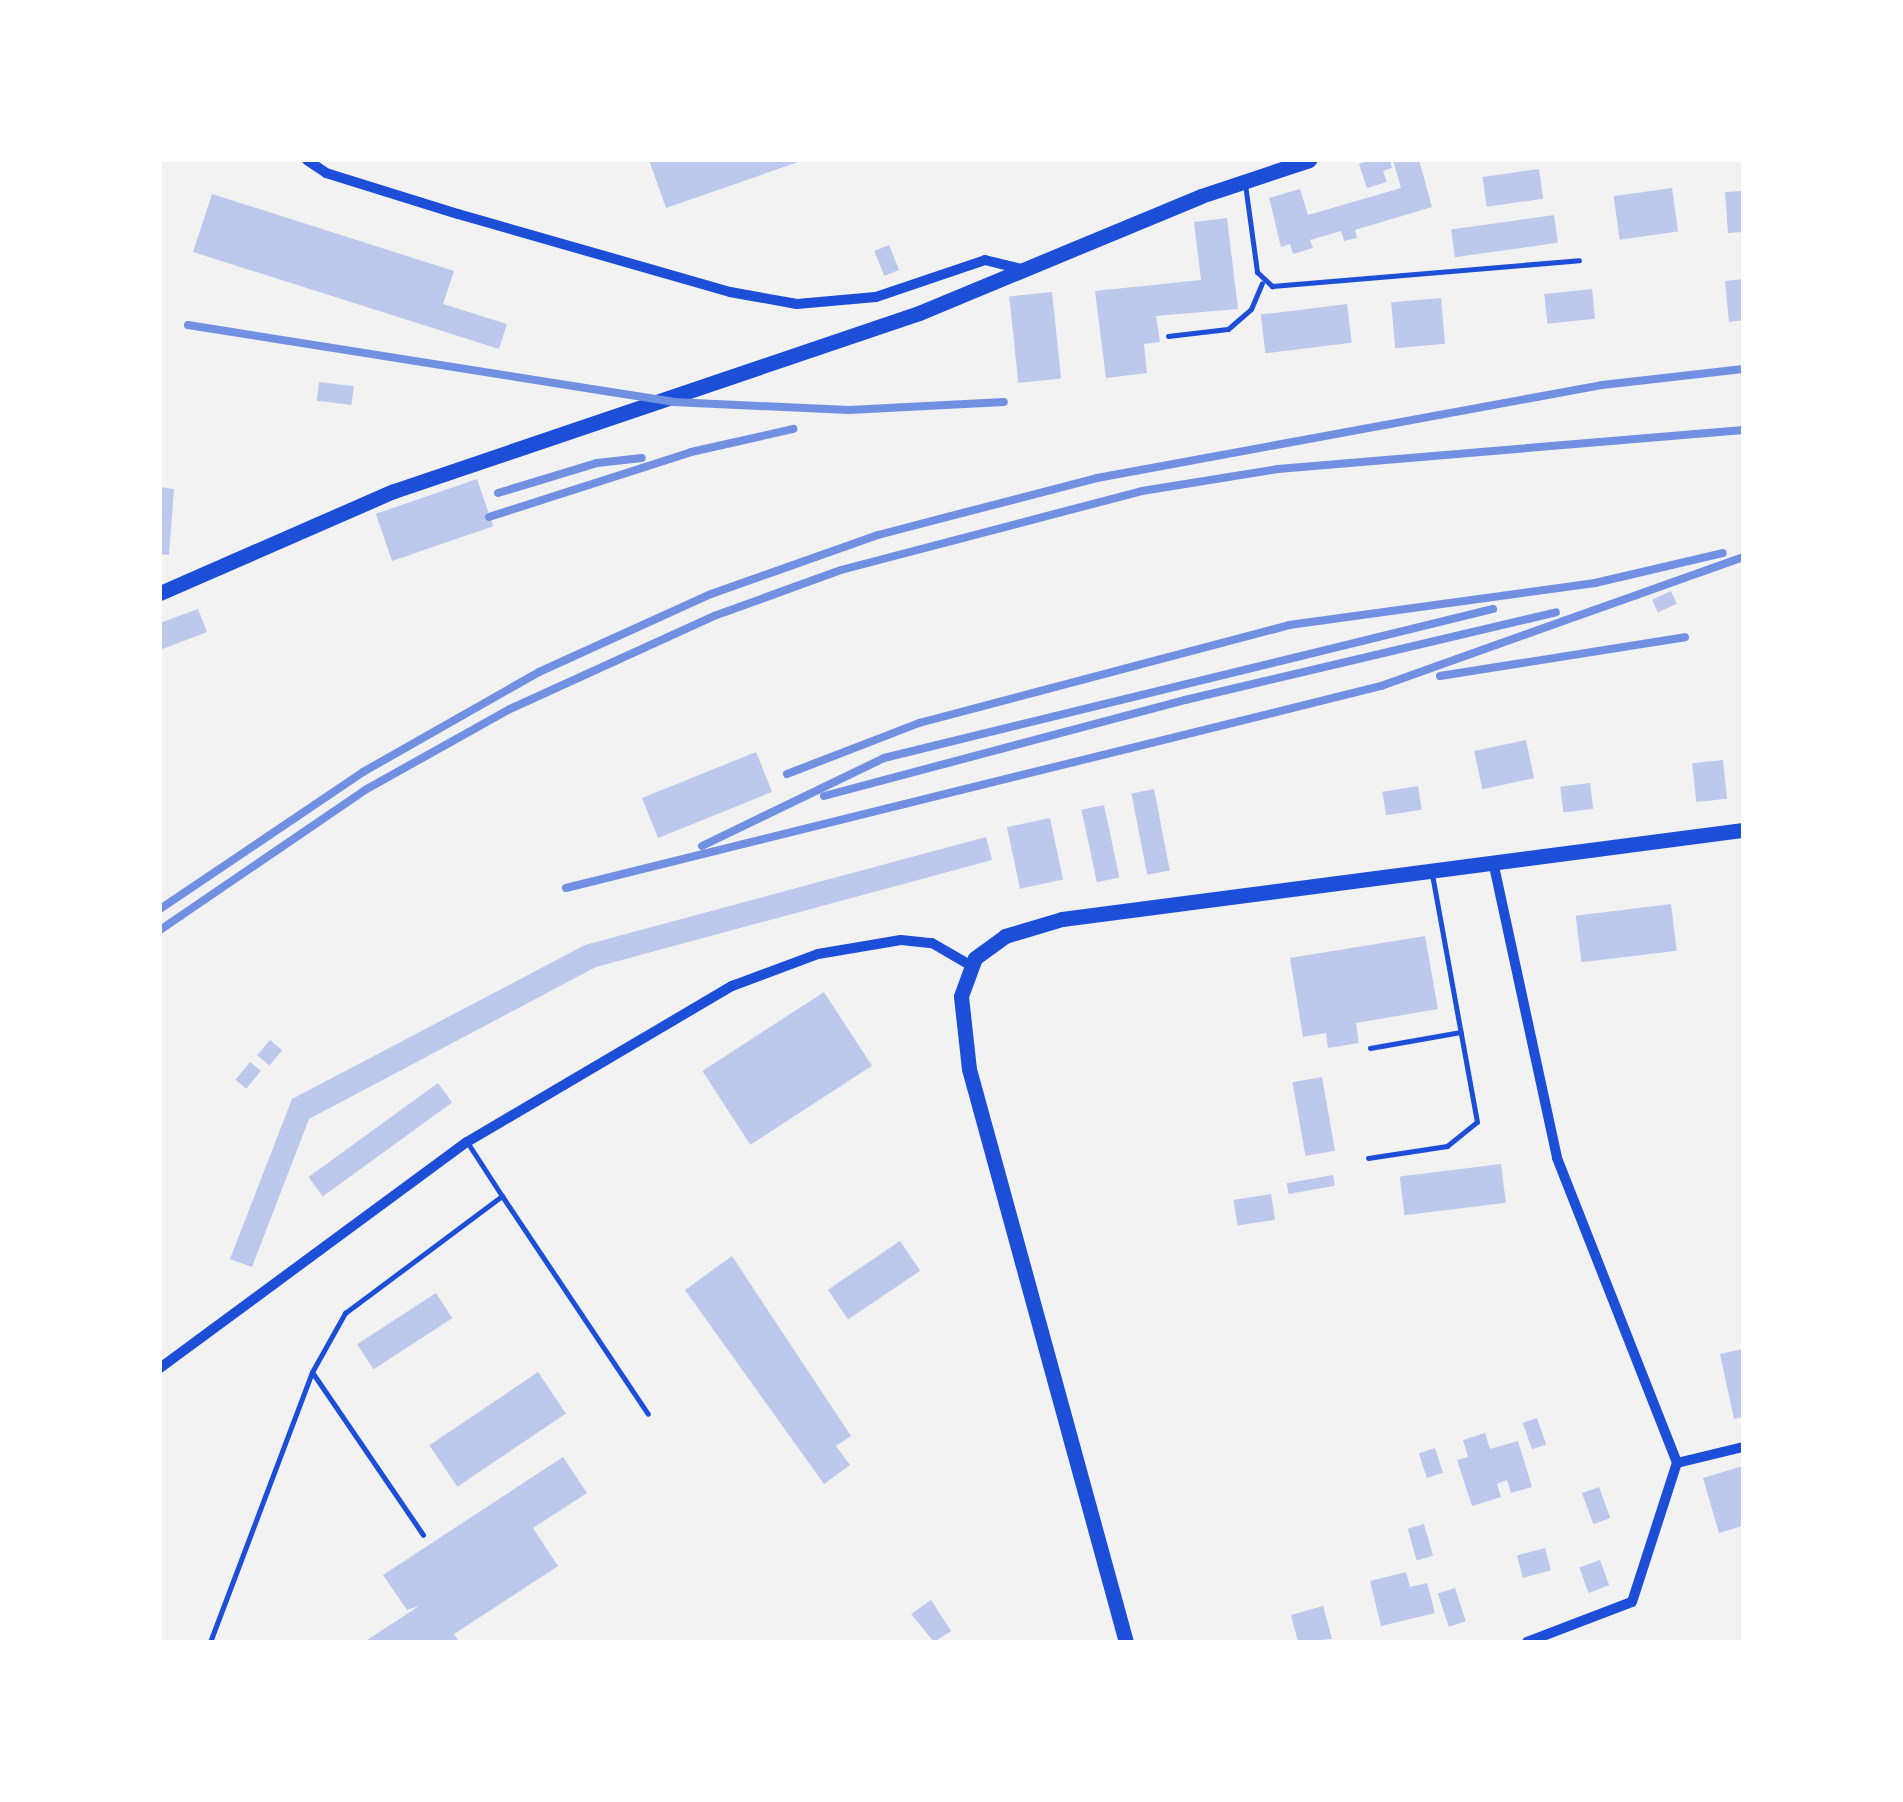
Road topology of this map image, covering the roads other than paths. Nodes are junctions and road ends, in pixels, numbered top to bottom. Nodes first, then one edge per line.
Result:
1 (308, 160) edge
2 (1309, 160) edge
3 (1245, 182) junction
4 (1579, 260) dead end
5 (1021, 269) junction
6 (1262, 282) junction
7 (1168, 336) dead end
8 (160, 594) edge
9 (1743, 830) edge
10 (1494, 866) junction
11 (1432, 874) junction
12 (970, 965) junction
13 (1461, 1032) junction
14 (1370, 1048) dead end
15 (467, 1142) junction
16 (1368, 1158) dead end
17 (502, 1196) junction
18 (160, 1368) edge
19 (312, 1372) junction
20 (648, 1414) dead end
21 (1743, 1447) edge
22 (1677, 1462) junction
23 (423, 1535) dead end
24 (210, 1642) edge
25 (1126, 1642) edge
26 (1527, 1642) edge

1 - 5 street
2 - 3 main road
3 - 5 main road
3 - 6 lane
4 - 6 lane
5 - 8 main road
6 - 7 lane
9 - 10 main road
10 - 11 main road
10 - 22 street
11 - 12 main road
11 - 13 lane
12 - 15 street
12 - 25 main road
13 - 14 lane
13 - 16 lane
15 - 17 lane
15 - 18 street
17 - 19 lane
17 - 20 lane
19 - 23 lane
19 - 24 lane
21 - 22 street
22 - 26 street

